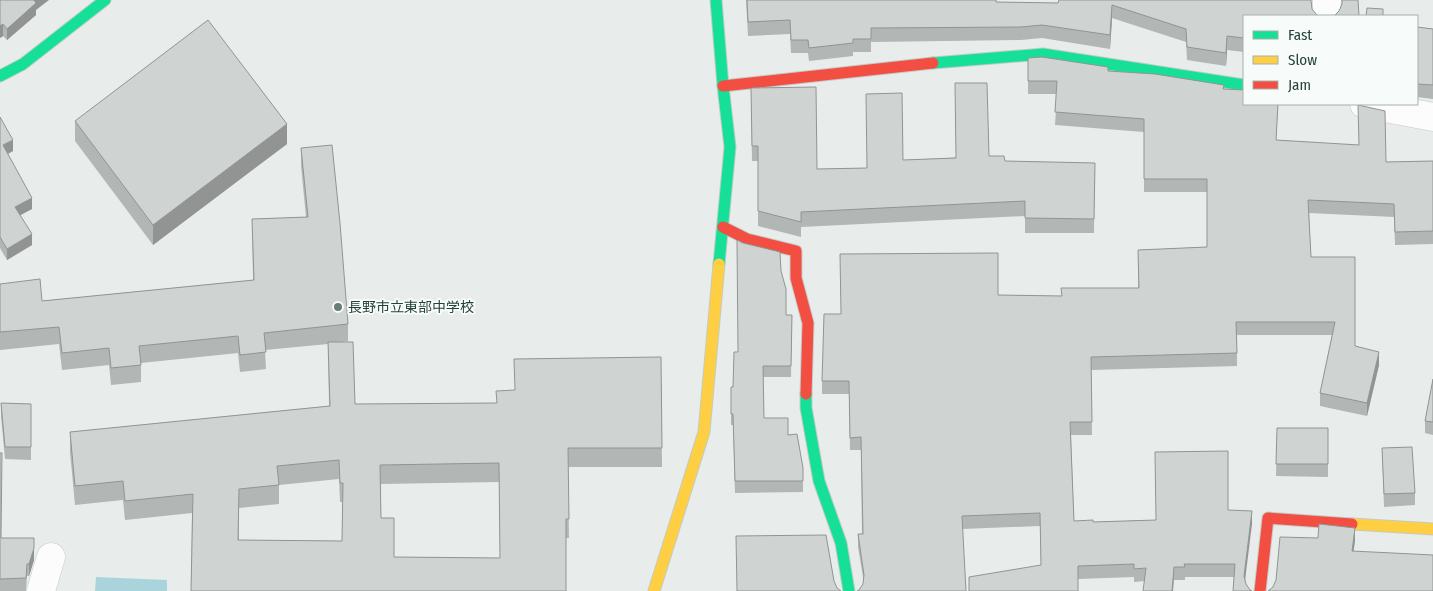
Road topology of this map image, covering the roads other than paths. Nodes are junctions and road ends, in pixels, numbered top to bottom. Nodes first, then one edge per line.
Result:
1 (105, 0) edge
2 (716, 0) edge
3 (1327, 0) edge
4 (1326, 15) edge
5 (0, 76) edge
6 (1243, 85) edge
7 (723, 86) junction
8 (1369, 105) edge
9 (1433, 117) edge
10 (723, 227) junction
11 (1433, 529) edge
12 (50, 557) dead end
13 (41, 591) edge
14 (654, 591) edge
15 (849, 591) edge
16 (1260, 591) edge

1 - 5 street
2 - 7 street
3 - 4 street
6 - 7 street
7 - 10 street
8 - 9 street
10 - 14 street
10 - 15 street
11 - 16 street
12 - 13 street

